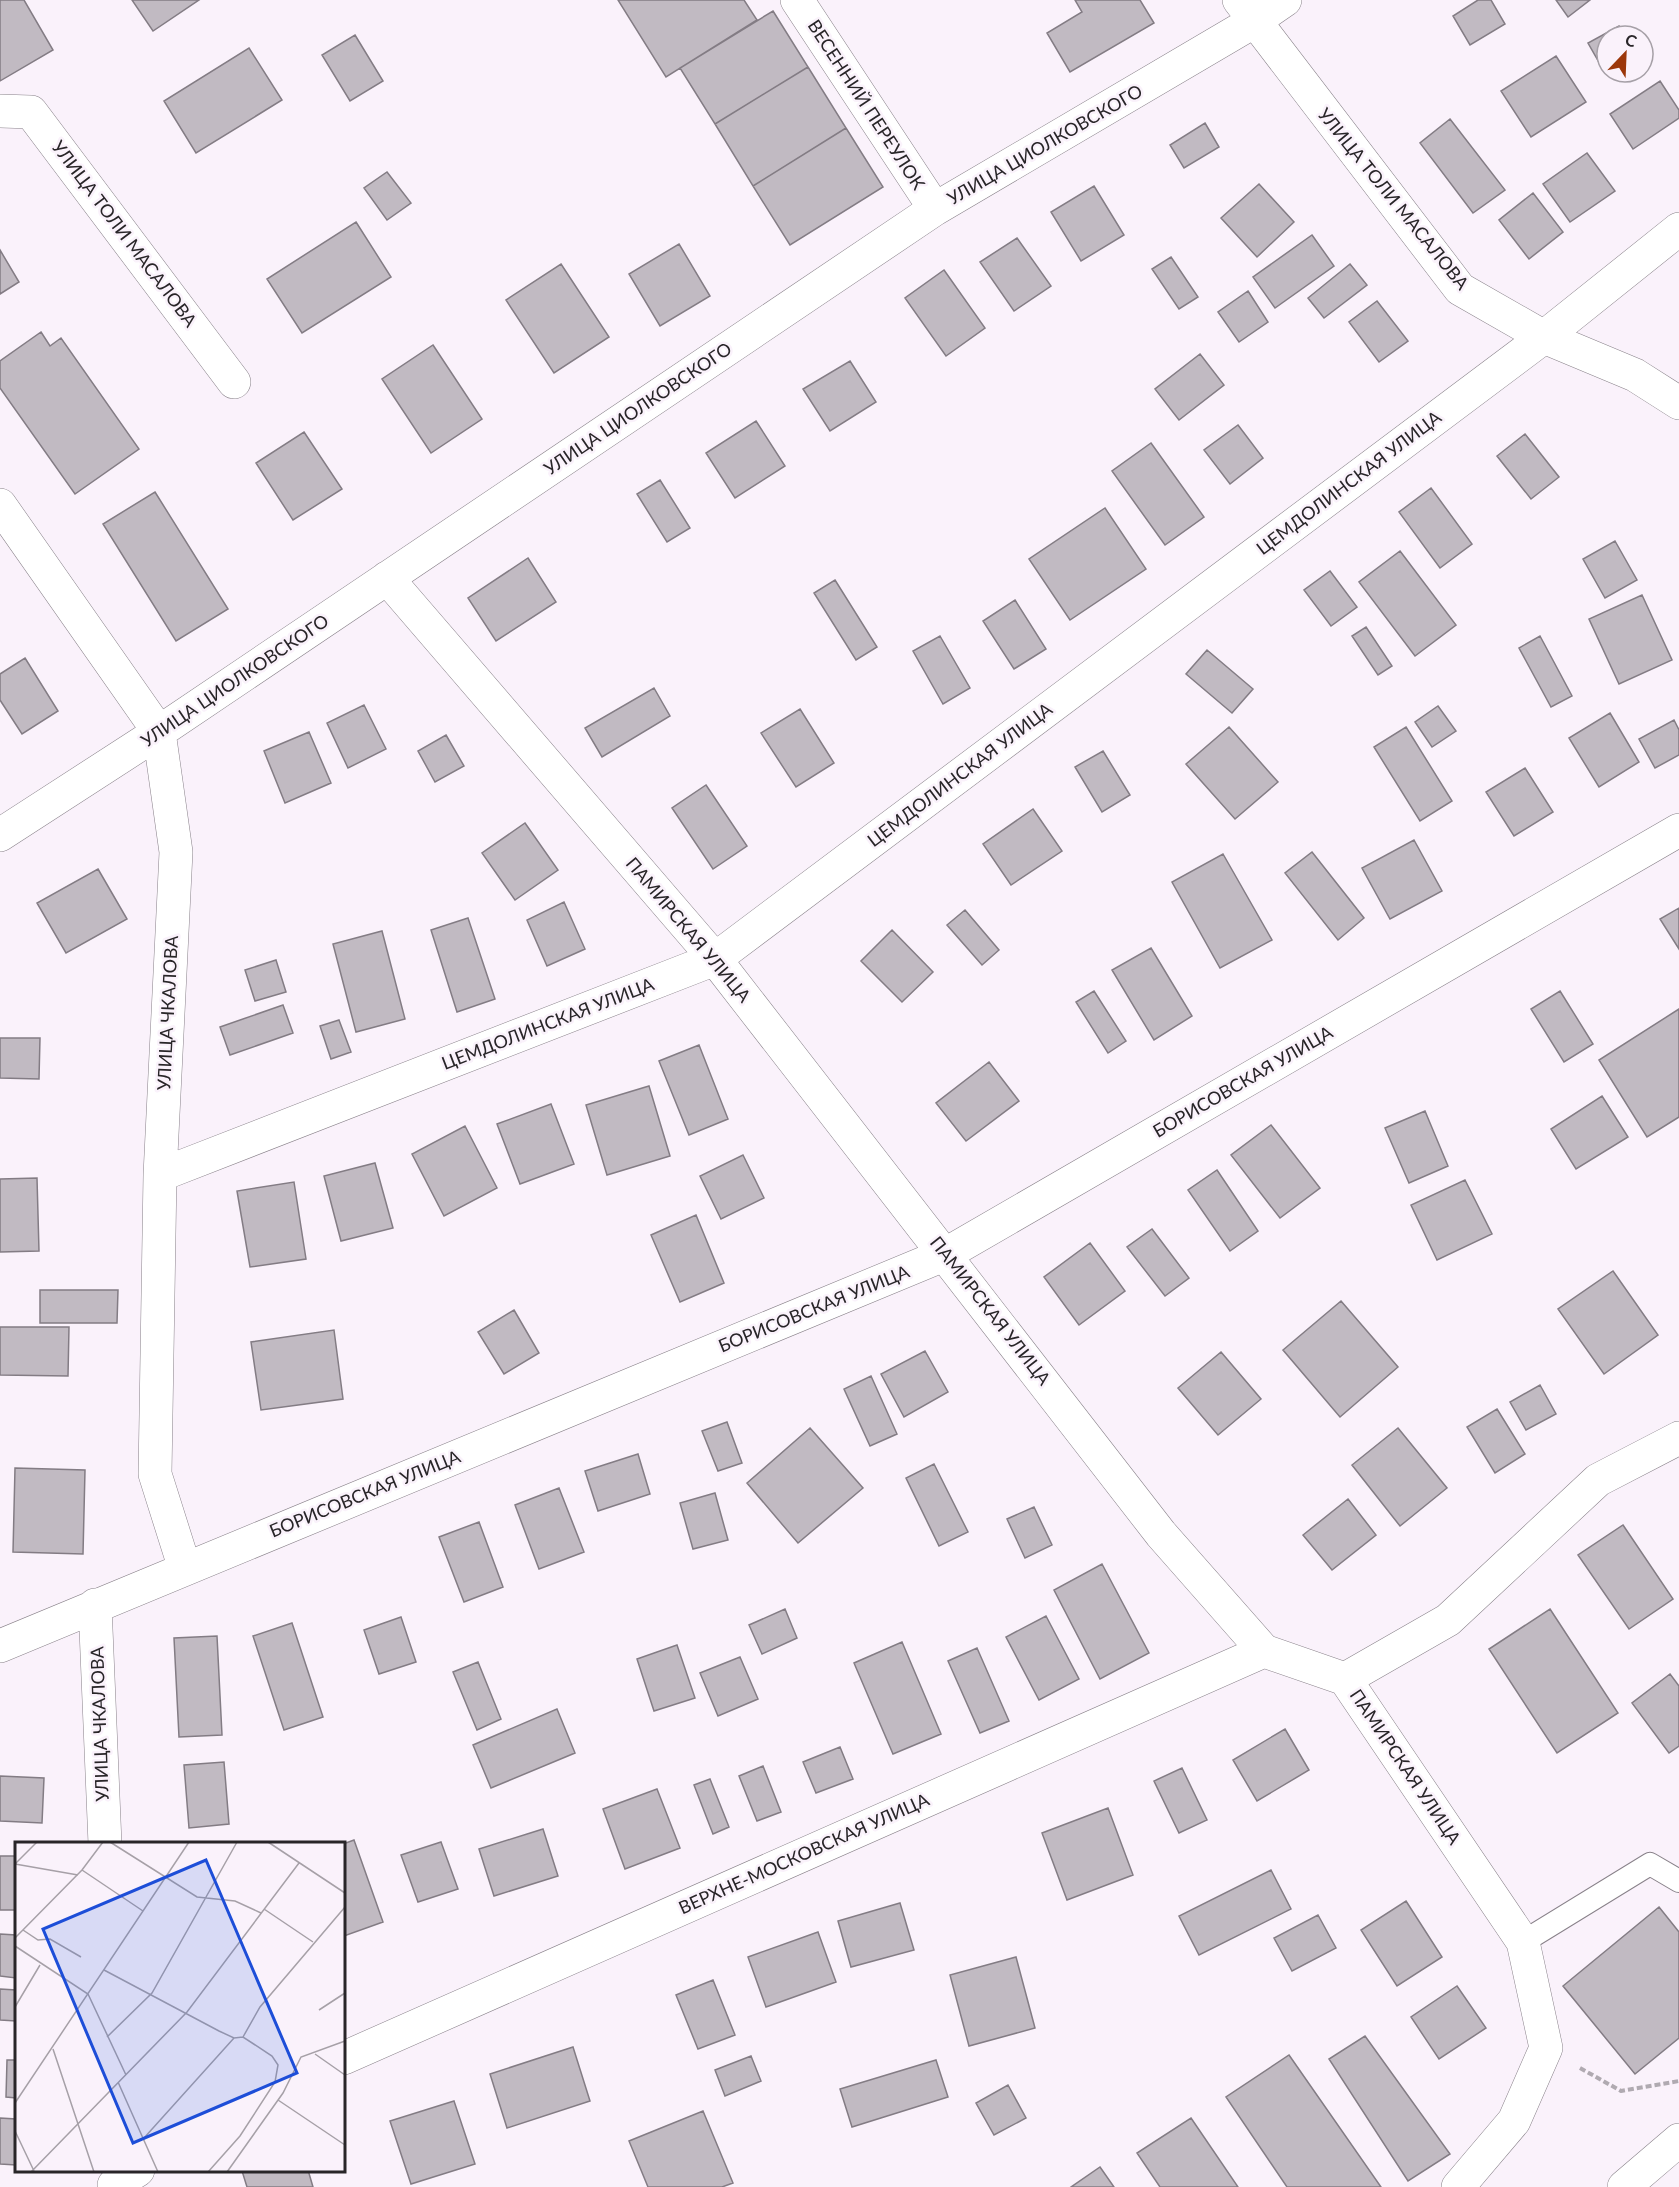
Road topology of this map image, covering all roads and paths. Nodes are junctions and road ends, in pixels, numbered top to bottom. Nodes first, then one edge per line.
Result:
1 (797, 0) edge
2 (1285, 0) edge
3 (1246, 11) edge
4 (0, 111) edge
5 (936, 209) junction
6 (1679, 229) edge
7 (1544, 337) junction
8 (234, 382) dead end
9 (1679, 404) edge
10 (0, 505) edge
11 (387, 578) junction
12 (159, 732) junction
13 (1679, 830) edge
14 (0, 835) edge
15 (715, 959) junction
16 (160, 1175) junction
17 (946, 1254) junction
18 (1679, 1437) edge
19 (185, 1569) junction
20 (95, 1605) junction
21 (0, 1646) edge
22 (1264, 1651) junction
23 (1345, 1679) junction
24 (105, 1842) edge
25 (1679, 1881) edge
26 (1523, 1942) junction
27 (1546, 2048) junction
28 (345, 2058) edge
29 (1679, 2081) edge
30 (1679, 2140) edge
31 (1458, 2187) edge
32 (1624, 2187) edge

1 - 5 street, ВЕСЕННИЙ ПЕРЕУЛОК
2 - 3 street, УЛИЦА ЦИОЛКОВСКОГО
3 - 5 street, УЛИЦА ЦИОЛКОВСКОГО
3 - 7 street, УЛИЦА ТОЛИ МАСАЛОВА
4 - 8 street, УЛИЦА ТОЛИ МАСАЛОВА
5 - 11 street, УЛИЦА ЦИОЛКОВСКОГО
6 - 7 street, ЦЕМДОЛИНСКАЯ УЛИЦА
7 - 9 street, УЛИЦА ТОЛИ МАСАЛОВА
7 - 15 street, ЦЕМДОЛИНСКАЯ УЛИЦА
10 - 12 street, УЛИЦА ЧКАЛОВА
11 - 12 street, УЛИЦА ЦИОЛКОВСКОГО
11 - 15 street, ПАМИРСКАЯ УЛИЦА
12 - 14 street, УЛИЦА ЦИОЛКОВСКОГО
12 - 16 street, УЛИЦА ЧКАЛОВА
13 - 17 street, БОРИСОВСКАЯ УЛИЦА
15 - 16 street, ЦЕМДОЛИНСКАЯ УЛИЦА
15 - 17 street, ПАМИРСКАЯ УЛИЦА
16 - 19 street, УЛИЦА ЧКАЛОВА
17 - 19 street, БОРИСОВСКАЯ УЛИЦА
17 - 22 street, ПАМИРСКАЯ УЛИЦА
18 - 23 street
19 - 20 street, БОРИСОВСКАЯ УЛИЦА
20 - 21 street, БОРИСОВСКАЯ УЛИЦА
20 - 24 street, УЛИЦА ЧКАЛОВА
22 - 23 street, ПАМИРСКАЯ УЛИЦА
22 - 28 street, ВЕРХНЕ-МОСКОВСКАЯ УЛИЦА
23 - 26 street, ПАМИРСКАЯ УЛИЦА
25 - 26 lane
26 - 27 street, ПАМИРСКАЯ УЛИЦА
27 - 29 path
27 - 31 street
30 - 32 street

